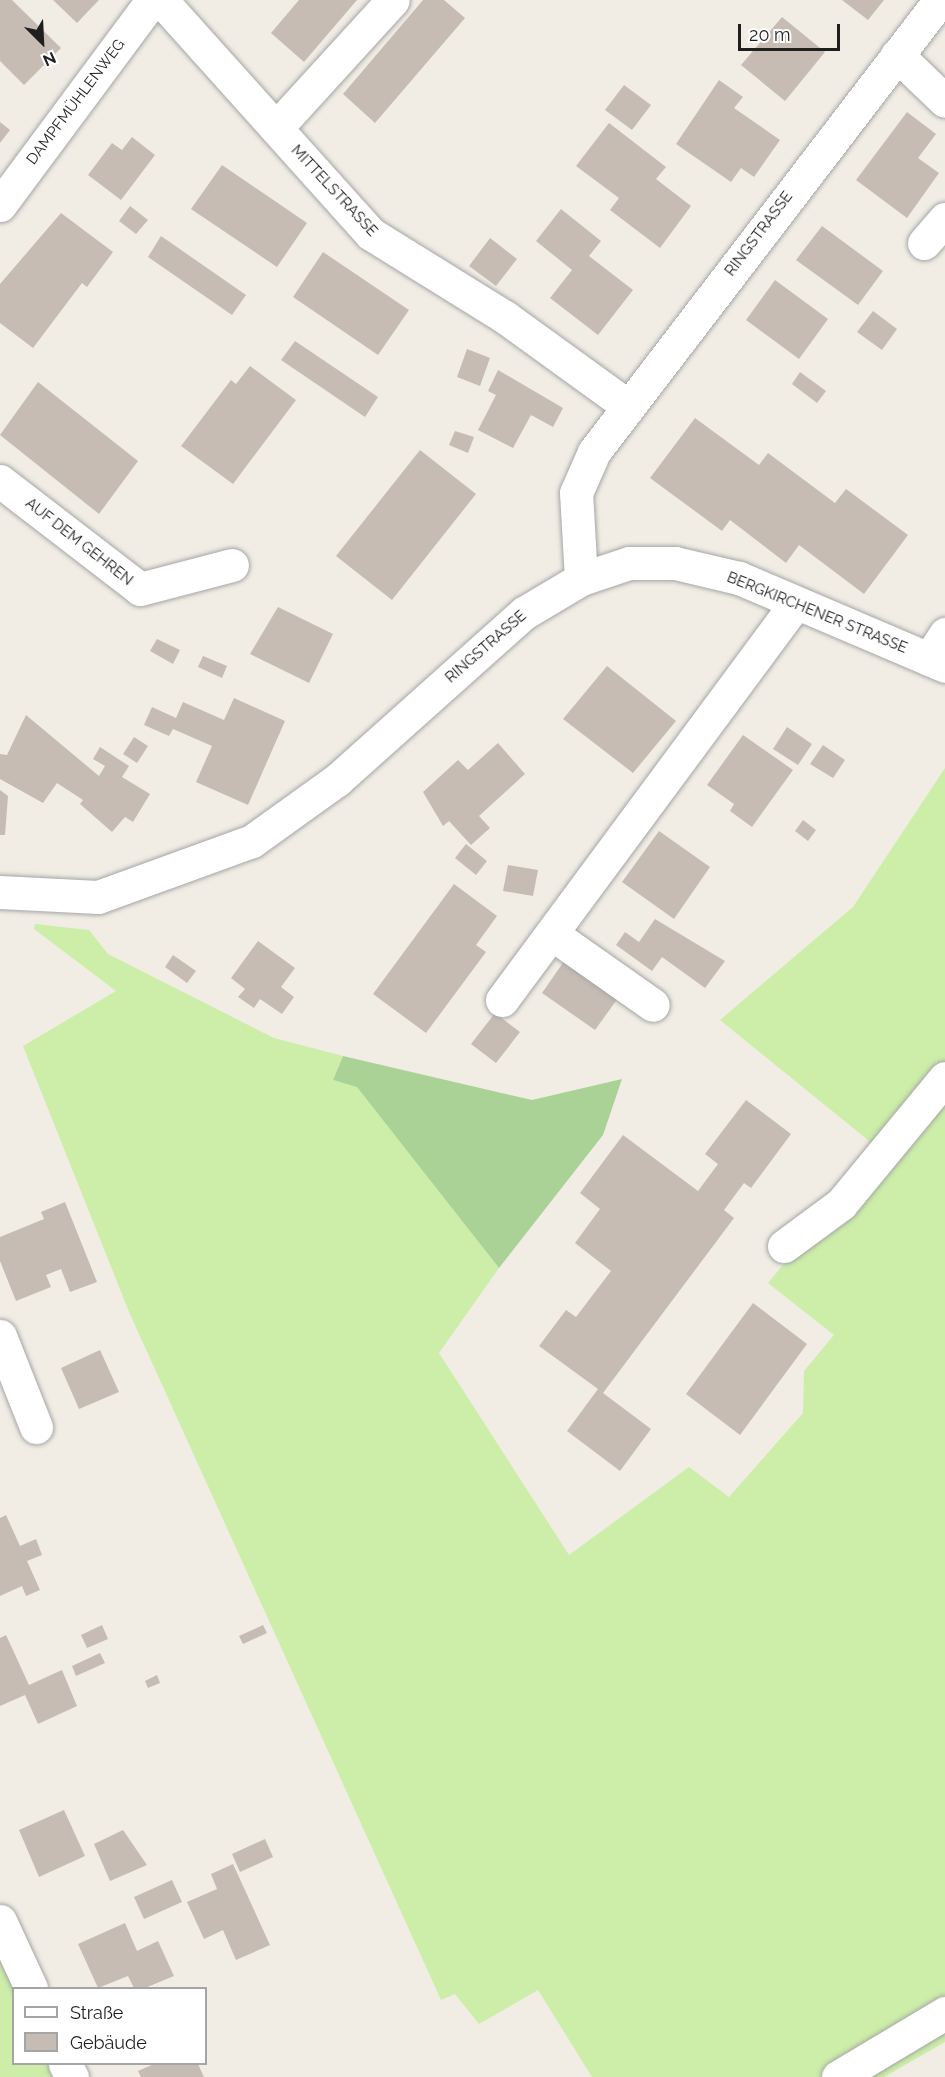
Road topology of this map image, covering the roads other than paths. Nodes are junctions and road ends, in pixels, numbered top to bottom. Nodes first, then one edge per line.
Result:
1 (152, 0) edge
2 (161, 0) edge
3 (393, 0) edge
4 (940, 0) edge
5 (897, 55) junction
6 (945, 101) edge
7 (276, 128) junction
8 (0, 205) edge
9 (628, 406) junction
10 (0, 481) edge
11 (232, 565) dead end
12 (581, 579) junction
13 (795, 604) junction
14 (940, 653) edge
15 (0, 892) edge
16 (552, 934) junction
17 (502, 1000) dead end
18 (652, 1005) dead end
19 (945, 1078) edge
20 (784, 1246) dead end
21 (0, 1336) edge
22 (36, 1427) dead end
23 (0, 1921) edge
24 (30, 1987) edge
25 (945, 2013) edge
26 (837, 2077) edge

1 - 8 street, DAMPFMÜHLENWEG
2 - 7 street, MITTELSTRASSE
3 - 7 street
4 - 5 street, RINGSTRASSE
5 - 6 street
5 - 9 street, RINGSTRASSE
7 - 9 street, MITTELSTRASSE
9 - 12 street, RINGSTRASSE
10 - 11 street, AUF DEM GEHREN
12 - 13 street, BERGKIRCHENER STRASSE
12 - 15 street, RINGSTRASSE
13 - 14 street, BERGKIRCHENER STRASSE
13 - 16 street
16 - 17 street
16 - 18 street
19 - 20 street
21 - 22 street
23 - 24 street
25 - 26 street

